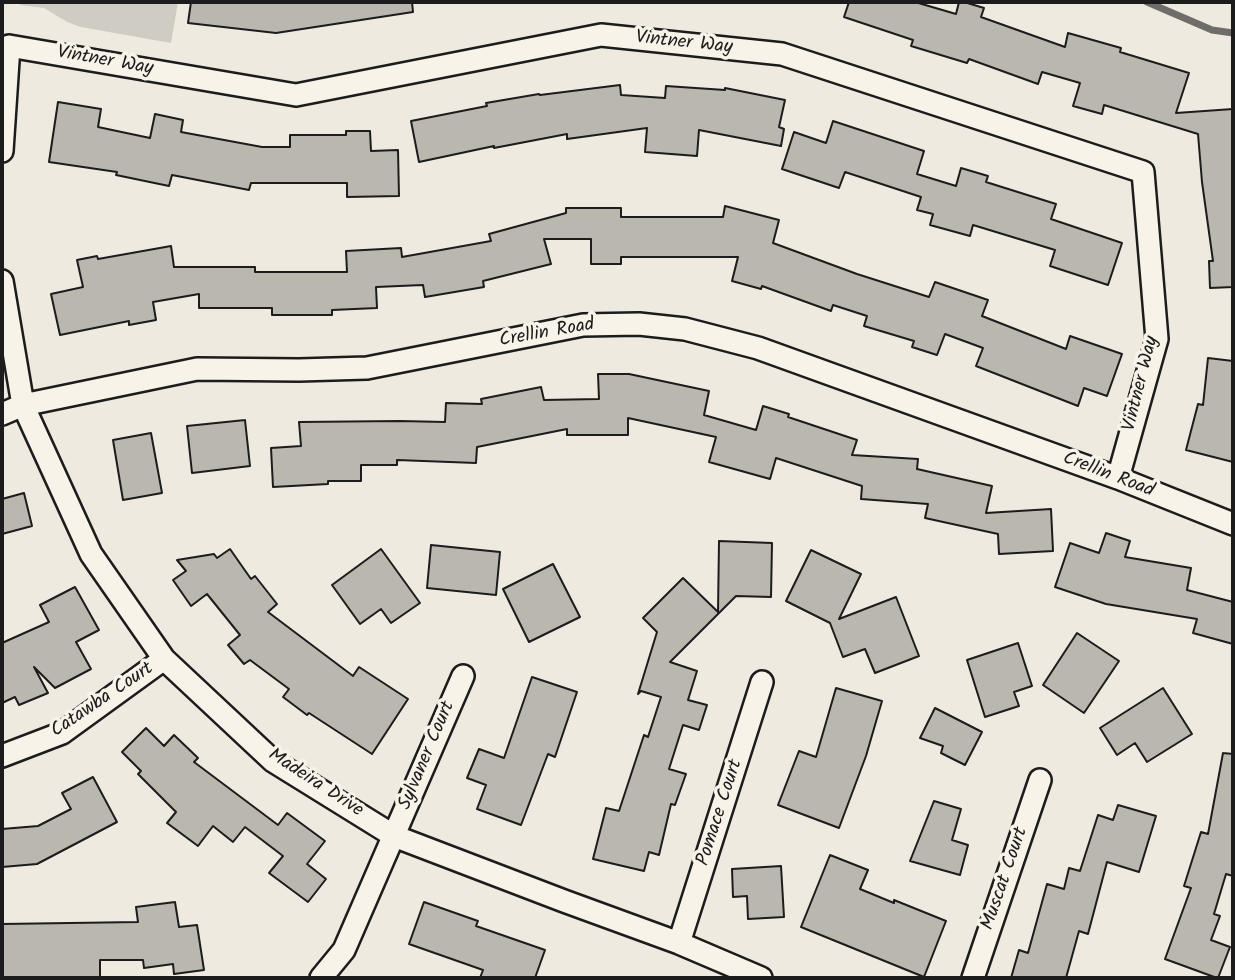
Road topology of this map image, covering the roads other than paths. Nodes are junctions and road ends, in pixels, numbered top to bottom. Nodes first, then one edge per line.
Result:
1 (2, 151) edge
2 (2, 281) edge
3 (23, 405) junction
4 (2, 414) edge
5 (1118, 478) junction
6 (1233, 524) edge
7 (164, 659) junction
8 (463, 676) dead end
9 (762, 682) dead end
10 (2, 757) edge
11 (1040, 780) dead end
12 (394, 836) junction
13 (680, 943) junction
14 (321, 978) edge
15 (761, 978) edge
16 (973, 978) edge

1 - 5 street, Vintner Way
2 - 3 street
3 - 4 street, Crellin Road
3 - 5 street, Crellin Road
3 - 7 street, Madeira Drive
5 - 6 street, Crellin Road
7 - 10 street, Catawba Court
7 - 12 street, Madeira Drive
8 - 12 street, Sylvaner Court
9 - 13 street, Pomace Court
11 - 16 street, Muscat Court
12 - 13 street, Madeira Drive
12 - 14 street, Sylvaner Court
13 - 15 street, Madeira Drive

